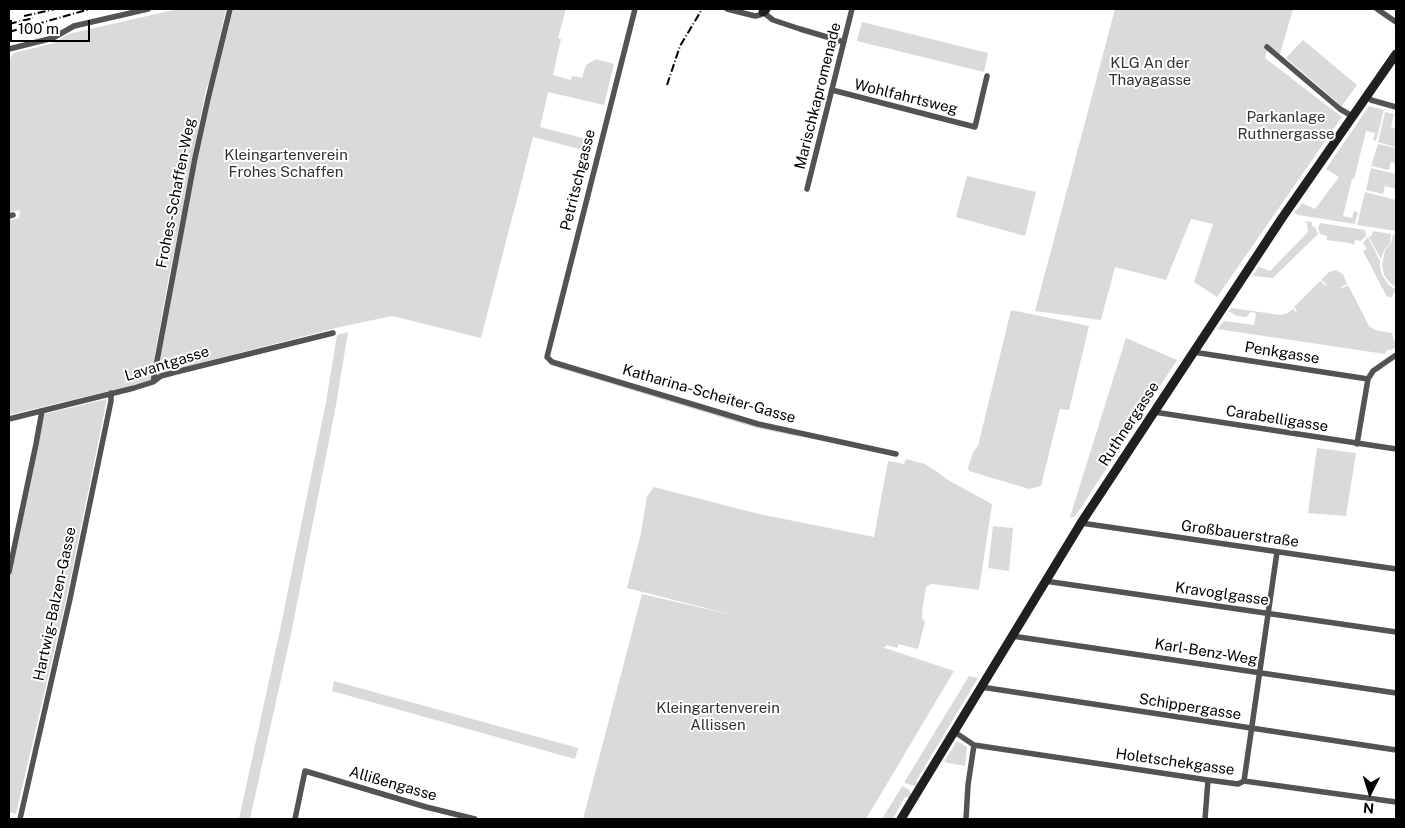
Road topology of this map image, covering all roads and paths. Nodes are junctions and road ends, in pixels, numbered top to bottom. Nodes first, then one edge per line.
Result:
1 (148, 9) edge
2 (230, 9) edge
3 (635, 9) edge
4 (727, 9) edge
5 (852, 9) edge
6 (1377, 9) edge
7 (765, 11) edge
8 (1396, 22) edge
9 (844, 42) junction
10 (1267, 46) dead end
11 (9, 49) edge
12 (1396, 54) edge
13 (9, 57) edge
14 (987, 76) dead end
15 (832, 90) junction
16 (1367, 96) junction
17 (1396, 107) edge
18 (1352, 116) junction
19 (807, 189) dead end
20 (333, 333) dead end
21 (1193, 352) junction
22 (1396, 355) edge
23 (547, 357) joint
24 (1368, 379) junction
25 (153, 382) junction
26 (111, 393) junction
27 (42, 411) junction
28 (1154, 412) junction
29 (9, 419) edge
30 (1357, 444) junction
31 (1396, 450) edge
32 (896, 454) dead end
33 (1081, 523) junction
34 (1277, 552) junction
35 (1396, 569) edge
36 (9, 572) edge
37 (1045, 581) junction
38 (1268, 614) junction
39 (1396, 632) edge
40 (1012, 636) junction
41 (1259, 673) junction
42 (981, 687) junction
43 (1396, 693) edge
44 (1251, 729) junction
45 (953, 731) junction
46 (974, 745) junction
47 (1396, 750) edge
48 (1208, 780) junction
49 (1244, 781) junction
50 (1396, 802) edge
51 (20, 819) edge
52 (295, 819) edge
53 (475, 819) edge
54 (901, 819) edge
55 (966, 819) edge
56 (1205, 819) edge

1 - 11 street
2 - 25 street, Frohes-Schaffen-Weg
3 - 23 street, Petritschgasse
4 - 7 street
5 - 9 street, Marischkapromenade
6 - 8 street
7 - 9 street
9 - 15 street, Marischkapromenade
10 - 18 street
11 - 13 street
12 - 16 street, Ruthnergasse
14 - 15 street, Wohlfahrtsweg
15 - 19 street, Marischkapromenade
16 - 17 street
16 - 18 street, Ruthnergasse
18 - 21 street, Ruthnergasse
20 - 25 street, Lavantgasse
21 - 24 street, Penkgasse
21 - 28 street, Ruthnergasse
22 - 24 street
23 - 32 street, Katharina-Scheiter-Gasse
24 - 30 street
25 - 26 street, Lavantgasse
26 - 27 street, Lavantgasse
26 - 51 street, Hartwig-Balzen-Gasse
27 - 29 street, Lavantgasse
27 - 36 street
28 - 30 street, Carabelligasse
28 - 33 street, Ruthnergasse
30 - 31 street, Carabelligasse
33 - 34 street, Großbauerstraße
33 - 37 street, Ruthnergasse
34 - 35 street, Großbauerstraße
34 - 38 street
37 - 38 street, Kravoglgasse
37 - 40 street, Ruthnergasse
38 - 39 street, Kravoglgasse
38 - 41 street
40 - 41 street, Karl-Benz-Weg
40 - 42 street, Ruthnergasse
41 - 43 street, Karl-Benz-Weg
41 - 44 street
42 - 44 street, Schippergasse
42 - 45 street, Ruthnergasse
44 - 47 street, Schippergasse
44 - 49 street
45 - 46 street, Holetschekgasse
45 - 54 street, Ruthnergasse
46 - 48 street, Holetschekgasse
46 - 55 street
48 - 49 street, Holetschekgasse
48 - 56 street
49 - 50 street, Holetschekgasse
52 - 53 street, Allißengasse

